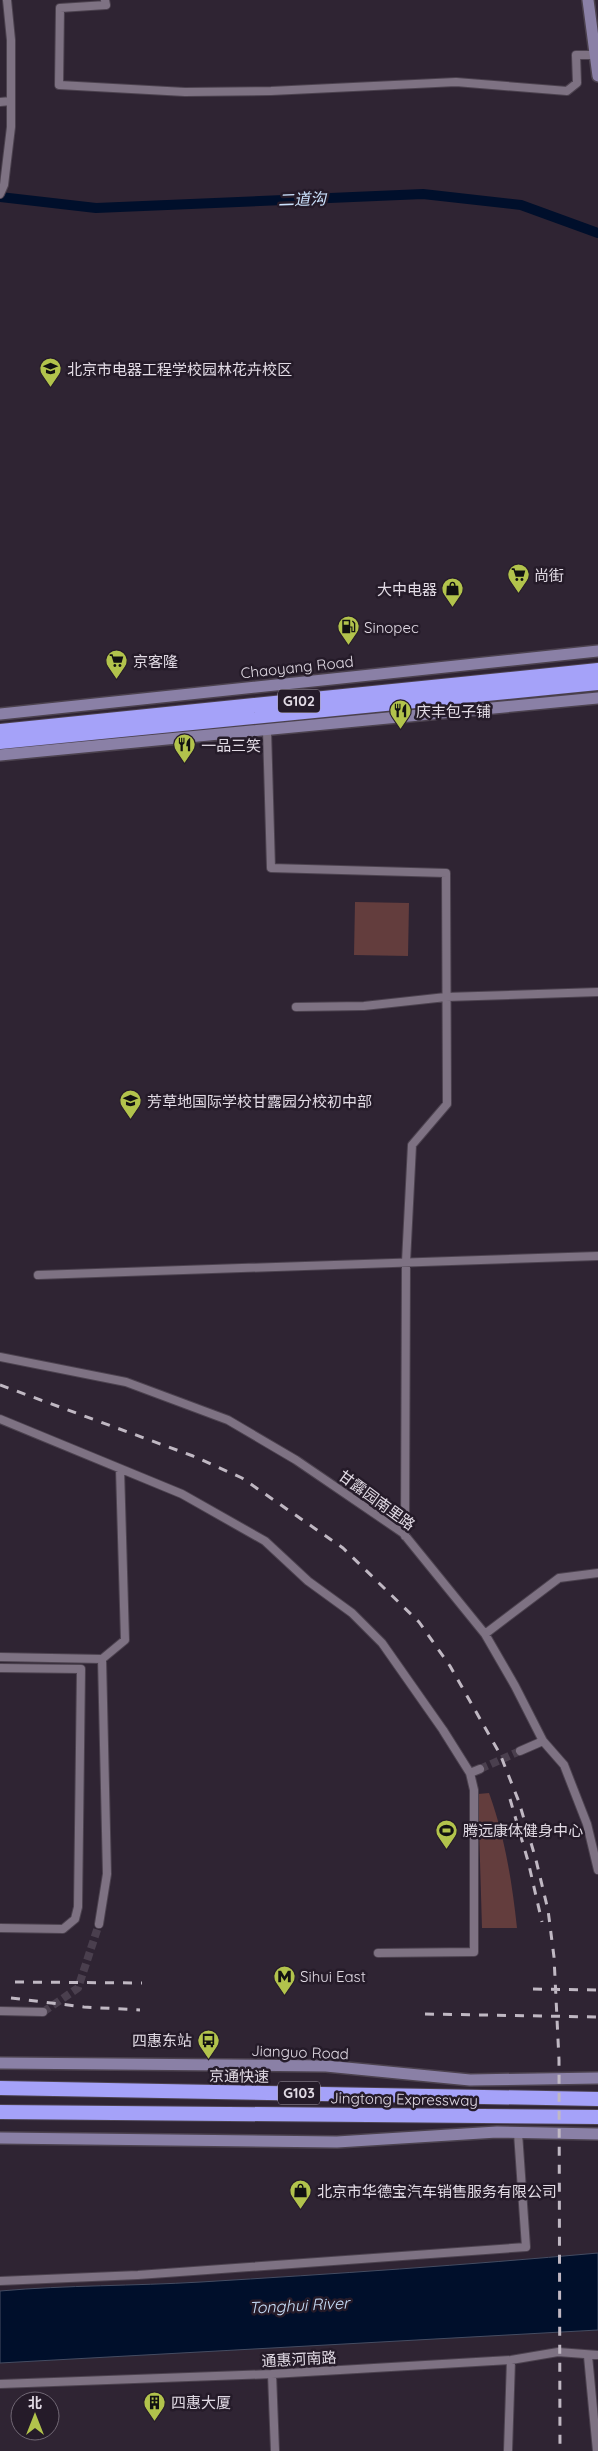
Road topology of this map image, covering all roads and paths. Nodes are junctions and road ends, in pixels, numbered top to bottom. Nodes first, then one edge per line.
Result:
1 (7, 0) edge
2 (85, 0) edge
3 (106, 2) edge
4 (591, 4) edge
5 (595, 55) junction
6 (598, 76) edge
7 (11, 101) junction
8 (0, 102) edge
9 (0, 194) edge
10 (598, 651) edge
11 (598, 670) edge
12 (598, 682) edge
13 (598, 698) edge
14 (0, 714) edge
15 (0, 730) edge
16 (267, 730) junction
17 (0, 742) edge
18 (0, 755) edge
19 (598, 992) edge
20 (446, 997) junction
21 (296, 1007) dead end
22 (598, 1256) edge
23 (406, 1262) junction
24 (38, 1274) dead end
25 (0, 1357) edge
26 (0, 1419) edge
27 (120, 1469) junction
28 (405, 1536) junction
29 (598, 1572) edge
30 (485, 1634) junction
31 (0, 1657) edge
32 (102, 1659) junction
33 (0, 1668) edge
34 (543, 1741) junction
35 (520, 1751) tunnel mouth
36 (480, 1769) tunnel mouth
37 (470, 1773) junction
38 (598, 1870) edge
39 (99, 1924) tunnel mouth
40 (0, 1928) edge
41 (378, 1953) dead end
42 (0, 2011) edge
43 (43, 2012) tunnel mouth
44 (0, 2063) edge
45 (598, 2078) edge
46 (0, 2088) edge
47 (598, 2099) edge
48 (0, 2112) edge
49 (598, 2117) edge
50 (518, 2133) junction
51 (598, 2134) edge
52 (0, 2138) edge
53 (0, 2281) edge
54 (598, 2355) edge
55 (588, 2356) junction
56 (511, 2360) junction
57 (272, 2374) junction
58 (0, 2384) edge
59 (275, 2451) edge
60 (508, 2451) edge
61 (597, 2451) edge

1 - 7 street
2 - 3 street
3 - 5 street
4 - 5 main road
5 - 6 main road
7 - 8 street
7 - 9 street
10 - 14 main road, Chaoyang Road
11 - 15 highway, G102
12 - 17 highway, G102
13 - 16 main road
16 - 18 main road
16 - 20 street
19 - 20 street
20 - 21 street
20 - 23 street
22 - 23 street
23 - 24 street
23 - 28 street
25 - 28 street, 甘露园南里路
26 - 27 street
27 - 32 street
27 - 37 street
28 - 30 street, 甘露园南里路
29 - 30 street
30 - 34 street, 甘露园南里路
31 - 32 street
32 - 39 street
33 - 40 street
34 - 35 street
34 - 38 street, 甘露园南里路
36 - 37 street
37 - 41 street
42 - 43 street
44 - 45 main road, Jianguo Road
46 - 47 highway, 京通快速 / G103
48 - 49 highway, Jingtong Expressway / G103
50 - 51 main road
50 - 52 main road
50 - 53 street
54 - 55 street, 通惠河南路
55 - 56 street, 通惠河南路
55 - 61 street
56 - 57 street, 通惠河南路
56 - 60 street
57 - 58 street, 通惠河南路
57 - 59 street

